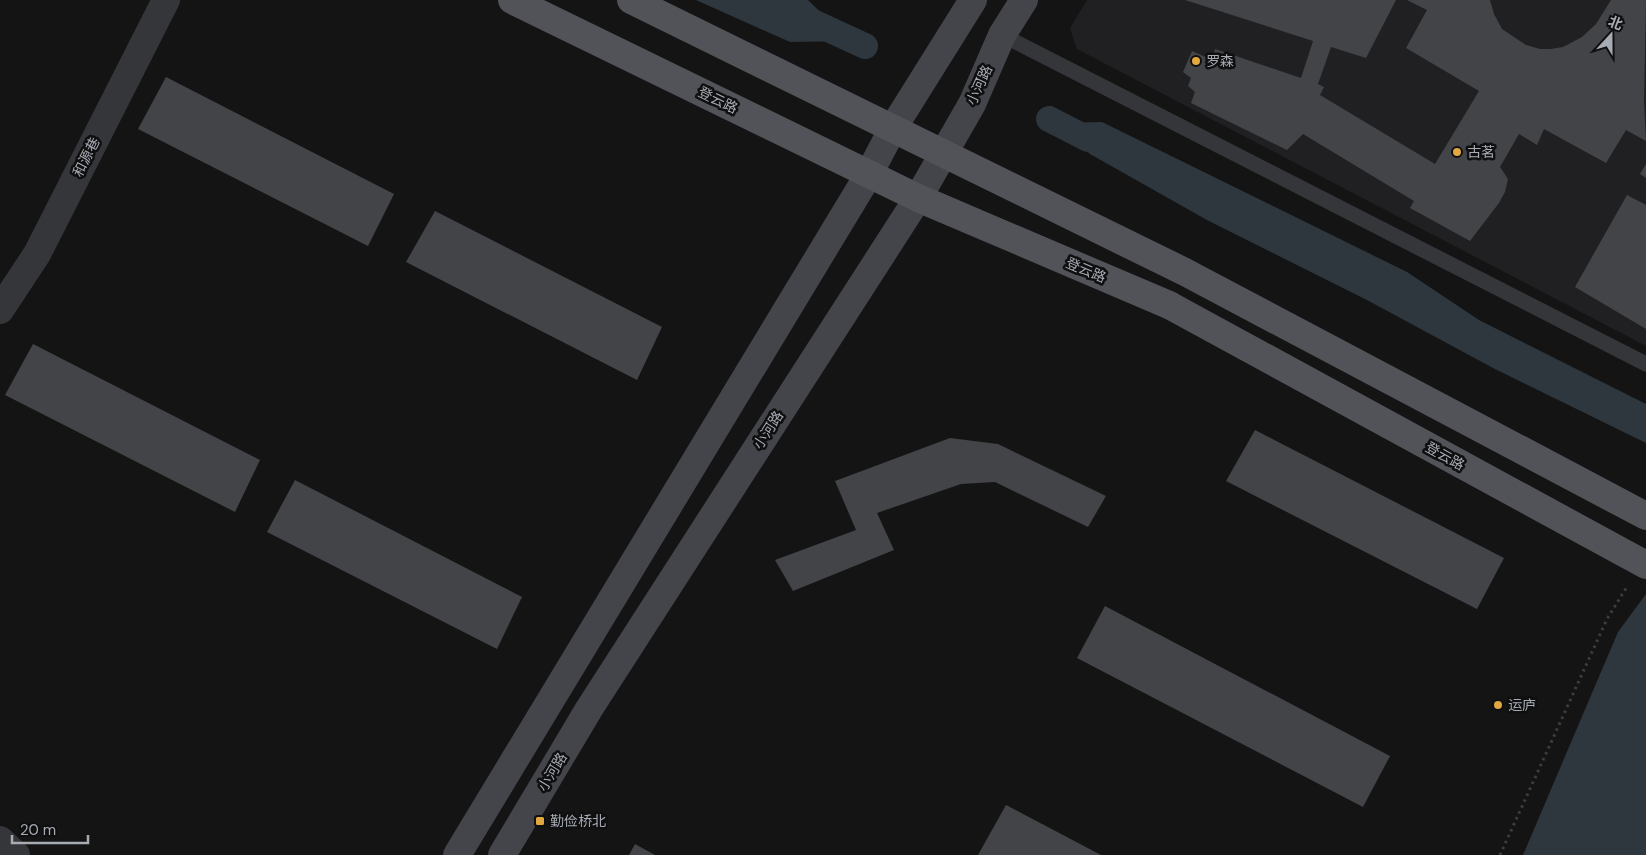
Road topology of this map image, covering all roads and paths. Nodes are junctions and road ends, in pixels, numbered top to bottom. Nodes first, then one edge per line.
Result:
1 (166, 0) edge
2 (512, 0) edge
3 (631, 0) edge
4 (973, 0) edge
5 (1024, 0) edge
6 (1002, 35) junction
7 (893, 128) junction
8 (941, 153) junction
9 (869, 174) junction
10 (918, 198) junction
11 (0, 310) edge
12 (1646, 364) edge
13 (1646, 516) edge
14 (1639, 572) edge
15 (0, 840) edge
16 (16, 855) edge
17 (457, 855) edge
18 (502, 855) edge
19 (1500, 855) edge

1 - 11 street, 和源巷
2 - 9 main road, 登云路
3 - 7 main road
4 - 7 main road
5 - 6 main road, 小河路
6 - 8 main road, 小河路
6 - 12 lane
7 - 8 main road
7 - 9 main road
8 - 10 main road, 小河路
8 - 13 main road
9 - 10 main road, 登云路
9 - 17 main road
10 - 14 main road, 登云路, bridge
10 - 18 main road, 小河路
14 - 19 path
15 - 16 street

